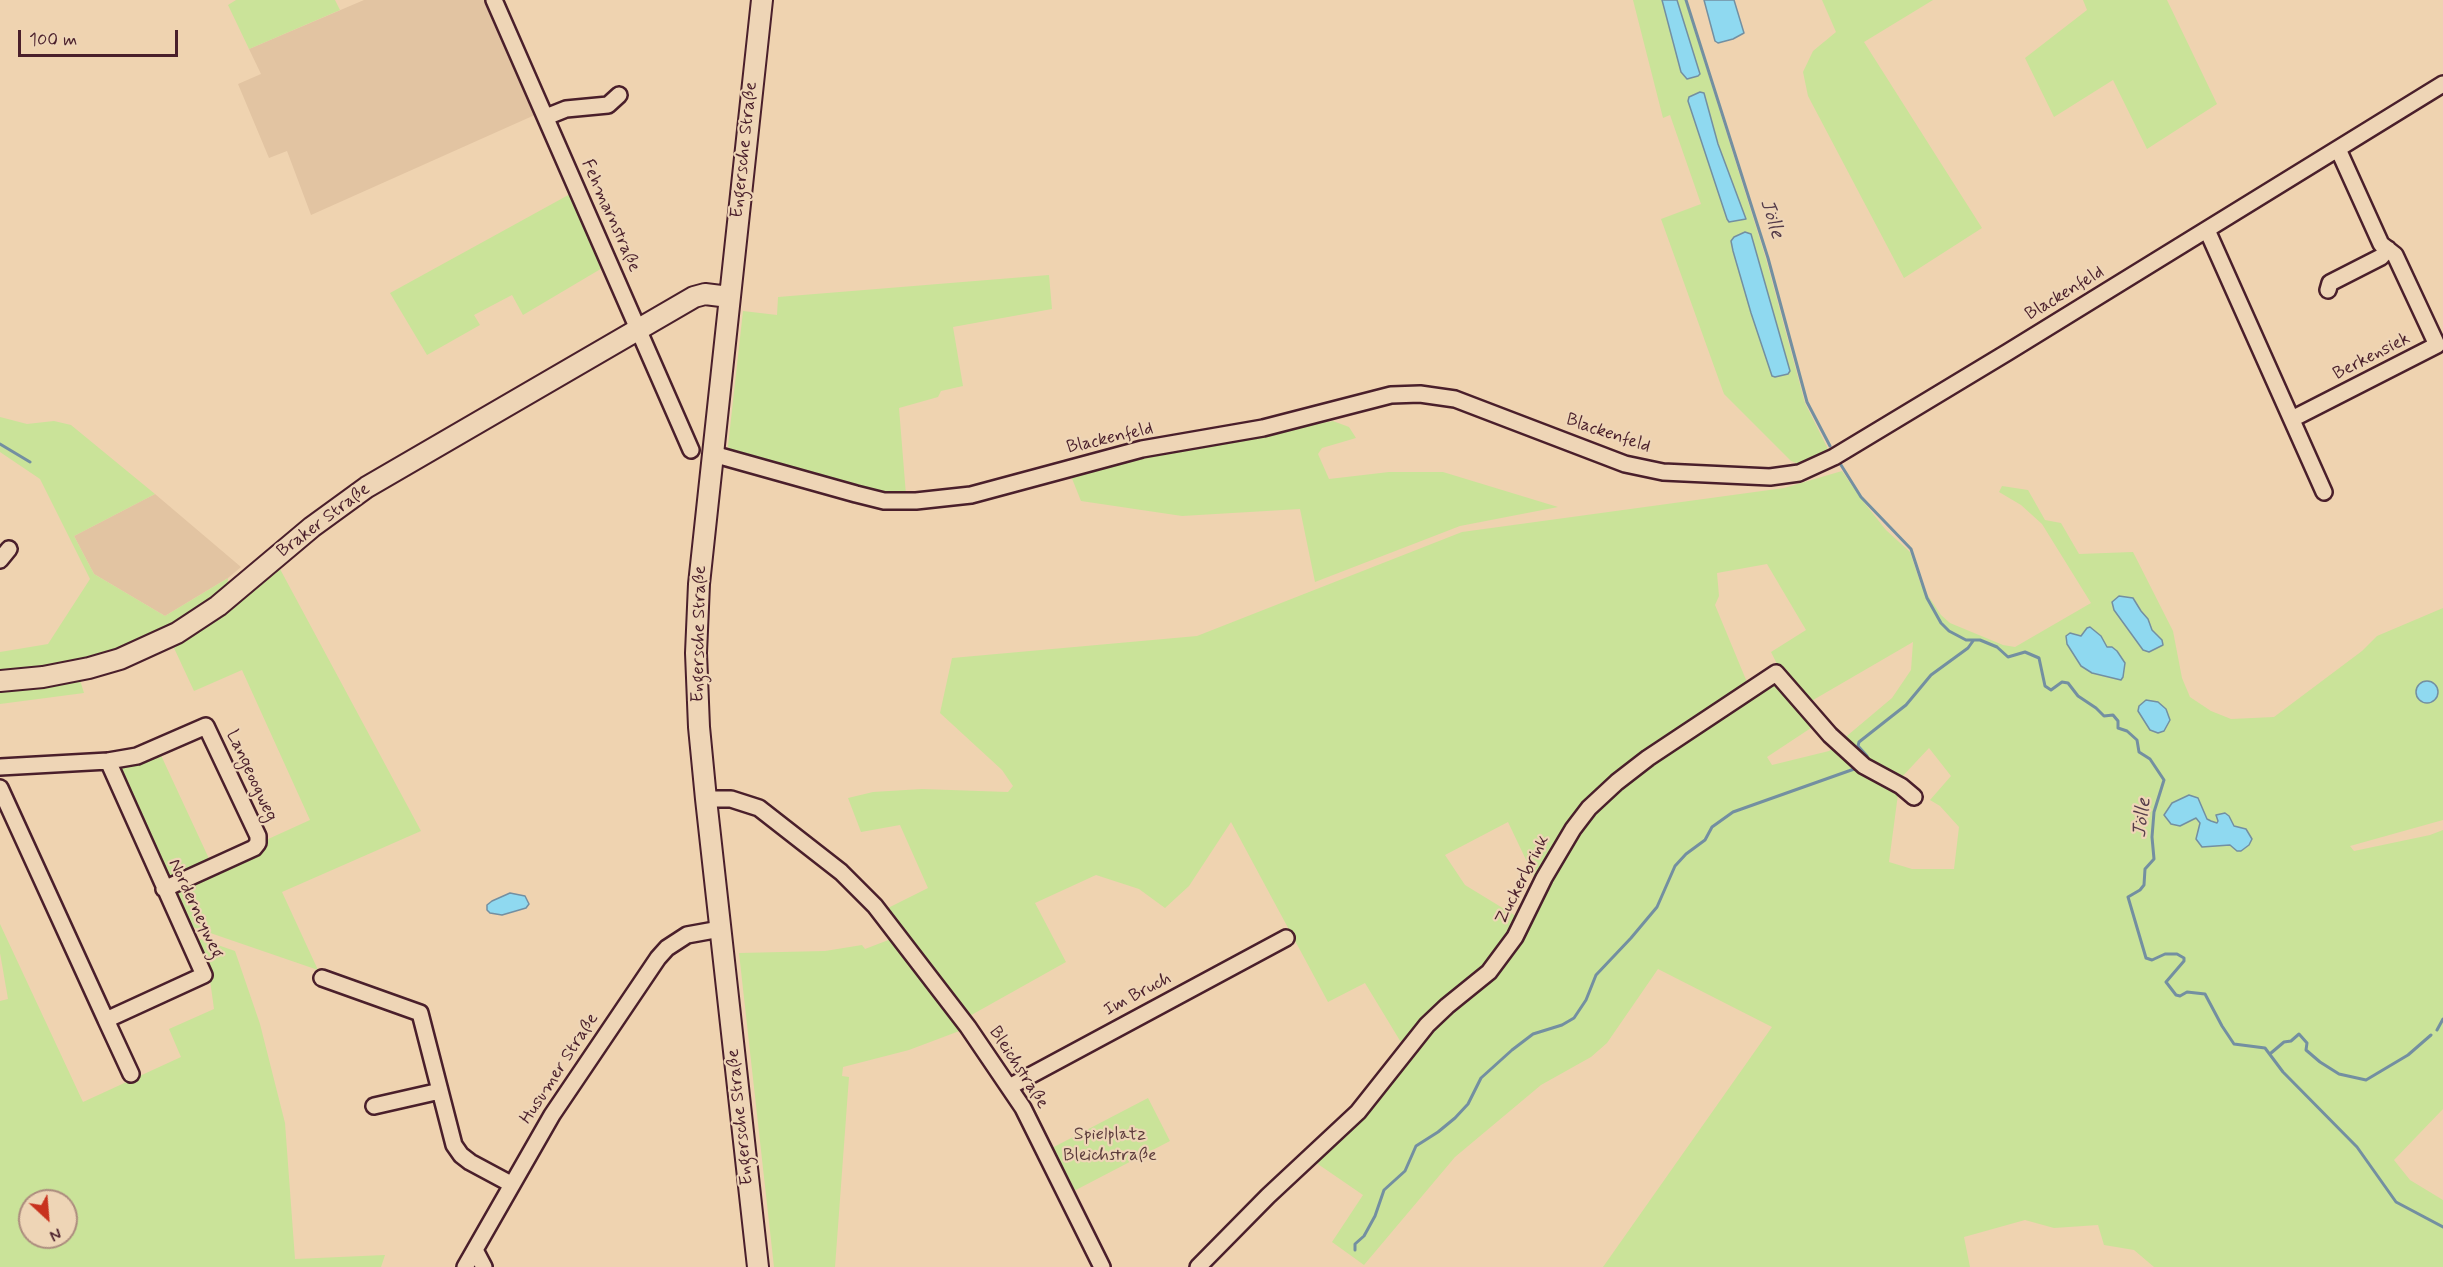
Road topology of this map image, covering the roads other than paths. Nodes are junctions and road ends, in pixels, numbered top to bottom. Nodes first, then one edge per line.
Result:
1 (494, 0) edge
2 (762, 0) edge
3 (2443, 84) edge
4 (619, 95) dead end
5 (546, 117) junction
6 (2338, 149) junction
7 (2207, 230) junction
8 (2388, 249) junction
9 (2328, 290) dead end
10 (729, 297) junction
11 (639, 330) junction
12 (2292, 419) junction
13 (691, 450) dead end
14 (713, 453) junction
15 (2324, 492) dead end
16 (0, 681) edge
17 (108, 761) junction
18 (0, 767) edge
19 (0, 788) edge
20 (1914, 797) dead end
21 (706, 799) junction
22 (164, 889) junction
23 (720, 929) junction
24 (1286, 938) dead end
25 (322, 978) dead end
26 (106, 1020) junction
27 (131, 1074) dead end
28 (1009, 1087) junction
29 (440, 1091) junction
30 (374, 1106) dead end
31 (511, 1184) junction
32 (475, 1250) junction
33 (465, 1267) edge
34 (484, 1267) edge
35 (758, 1267) edge
36 (1102, 1267) edge
37 (1198, 1267) edge

1 - 5 street, Fehmarnstraße
2 - 10 main road, Engersche Straße
3 - 6 street, Blackenfeld
4 - 5 street
5 - 11 street, Fehmarnstraße
6 - 7 street, Blackenfeld
6 - 8 street, Berkensiek
7 - 12 street
7 - 14 street, Blackenfeld
8 - 9 street
8 - 12 street, Berkensiek
10 - 11 main road, Braker Straße
10 - 14 main road, Engersche Straße
11 - 13 street
11 - 16 main road, Braker Straße
12 - 15 street
14 - 21 main road, Engersche Straße
17 - 18 street, Langeoogweg
17 - 22 street, Norderneyweg
17 - 22 street, Langeoogweg
19 - 26 street
20 - 37 street, Zuckerbrink
21 - 23 main road, Engersche Straße
21 - 28 street, Bleichstraße
22 - 26 street, Norderneyweg
23 - 31 street, Husumer Straße
23 - 35 main road, Engersche Straße
24 - 28 street, Im Bruch
25 - 29 street
26 - 27 street
28 - 36 street, Bleichstraße
29 - 30 street
29 - 31 street
31 - 32 street, Husumer Straße
32 - 33 street, Husumer Straße
32 - 34 street

